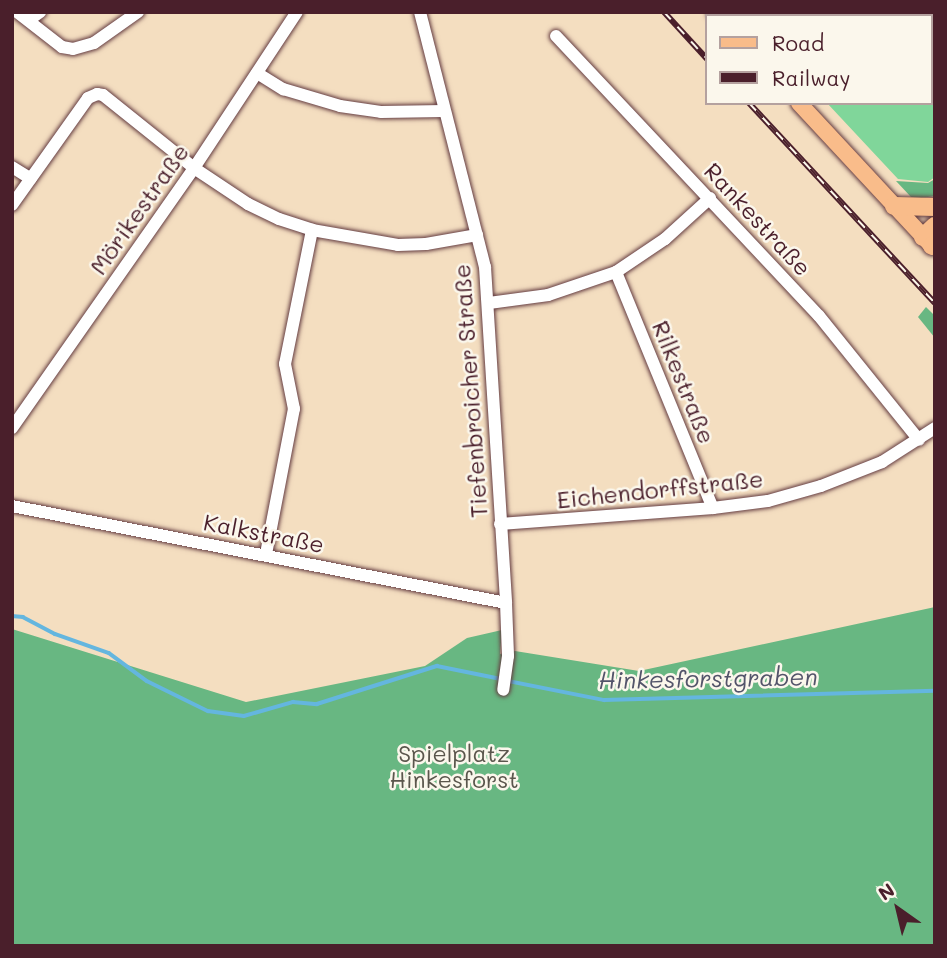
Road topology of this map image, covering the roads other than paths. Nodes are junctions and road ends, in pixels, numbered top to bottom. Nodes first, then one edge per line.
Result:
1 (17, 12) edge
2 (40, 12) edge
3 (138, 12) edge
4 (297, 12) edge
5 (420, 12) edge
6 (29, 20) junction
7 (556, 36) dead end
8 (257, 73) junction
9 (801, 105) edge
10 (444, 111) junction
11 (12, 167) edge
12 (194, 168) junction
13 (31, 179) junction
14 (710, 198) junction
15 (12, 205) edge
16 (894, 206) junction
17 (935, 206) edge
18 (312, 230) junction
19 (477, 235) junction
20 (932, 240) edge
21 (617, 272) junction
22 (489, 303) junction
23 (12, 428) edge
24 (935, 428) edge
25 (919, 440) junction
26 (12, 506) edge
27 (713, 508) junction
28 (500, 524) junction
29 (266, 554) junction
30 (506, 603) junction
31 (503, 690) dead end

1 - 6 street
2 - 6 street
3 - 6 street
4 - 8 street, Mörikestraße
5 - 10 street, Tiefenbroicher Straße
7 - 14 street, Rankestraße
8 - 10 street
8 - 12 street, Mörikestraße
9 - 16 main road
10 - 19 street, Tiefenbroicher Straße
11 - 13 street
12 - 13 street
12 - 18 street
12 - 23 street, Mörikestraße
13 - 15 street
14 - 21 street
14 - 25 street, Rankestraße
16 - 17 highway
16 - 20 main road
18 - 19 street
18 - 29 street
19 - 22 street, Tiefenbroicher Straße
21 - 22 street
21 - 27 street, Rilkestraße
22 - 28 street, Tiefenbroicher Straße
24 - 25 street, Eichendorffstraße
25 - 27 street, Eichendorffstraße
26 - 29 street, Kalkstraße
27 - 28 street, Eichendorffstraße
28 - 30 street, Tiefenbroicher Straße
29 - 30 street, Kalkstraße
30 - 31 street, Tiefenbroicher Straße

